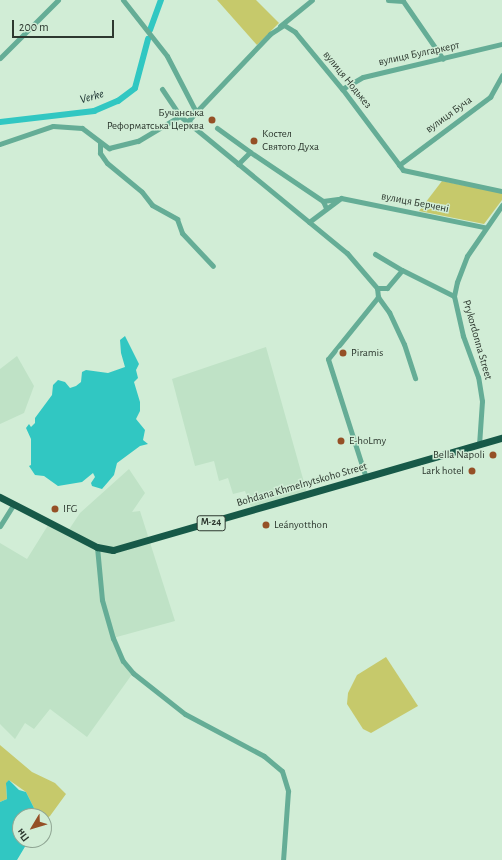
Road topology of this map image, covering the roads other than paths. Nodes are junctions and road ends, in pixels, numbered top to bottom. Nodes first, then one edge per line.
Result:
1 (58, 0) edge
2 (123, 0) edge
3 (312, 0) edge
4 (388, 0) edge
5 (404, 0) edge
6 (279, 26) junction
7 (502, 44) edge
8 (0, 58) edge
9 (443, 59) junction
10 (502, 74) edge
11 (162, 88) dead end
12 (342, 89) junction
13 (196, 112) junction
14 (180, 116) junction
15 (190, 124) junction
16 (218, 128) dead end
17 (100, 143) junction
18 (0, 144) edge
19 (250, 152) junction
20 (238, 164) junction
21 (399, 165) junction
22 (502, 191) edge
23 (341, 198) junction
24 (323, 201) junction
25 (502, 205) edge
26 (326, 208) junction
27 (308, 222) junction
28 (484, 227) junction
29 (375, 254) dead end
30 (213, 266) dead end
31 (402, 270) junction
32 (377, 288) junction
33 (454, 296) junction
34 (378, 297) junction
35 (415, 378) dead end
36 (502, 438) edge
37 (479, 445) junction
38 (366, 478) junction
39 (0, 497) edge
40 (14, 504) junction
41 (0, 526) edge
42 (97, 547) junction
43 (283, 860) edge

1 - 8 street
2 - 13 street
3 - 6 street
4 - 5 street
5 - 9 street
6 - 12 street, вулиця Нодькез
6 - 13 street
7 - 9 street, вулиця Булгаркерт
9 - 12 street, вулиця Булгаркерт
10 - 21 street, вулиця Буча
11 - 14 street
12 - 21 street, вулиця Нодькез
13 - 15 street
14 - 15 street
14 - 17 street
15 - 20 street
16 - 19 street
17 - 18 street
17 - 30 street
19 - 20 street
19 - 24 street
20 - 27 street
21 - 22 street, вулиця Нодькез
23 - 24 street, вулиця Берчені
23 - 26 street
23 - 28 street, вулиця Берчені
24 - 26 street
25 - 28 street, Prykordonna Street
26 - 27 street
27 - 32 street
28 - 33 street, Prykordonna Street
29 - 31 street
31 - 32 street
31 - 33 street
32 - 34 street
33 - 37 street, Prykordonna Street
34 - 35 street
34 - 38 street
36 - 37 highway, Bohdana Khmelnytskoho Street / М-24
37 - 38 highway, Bohdana Khmelnytskoho Street / М-24
38 - 42 highway, Bohdana Khmelnytskoho Street / М-24
39 - 40 highway, Bohdana Khmelnytskoho Street / М-24
40 - 41 street
40 - 42 highway, Bohdana Khmelnytskoho Street / М-24
42 - 43 street

